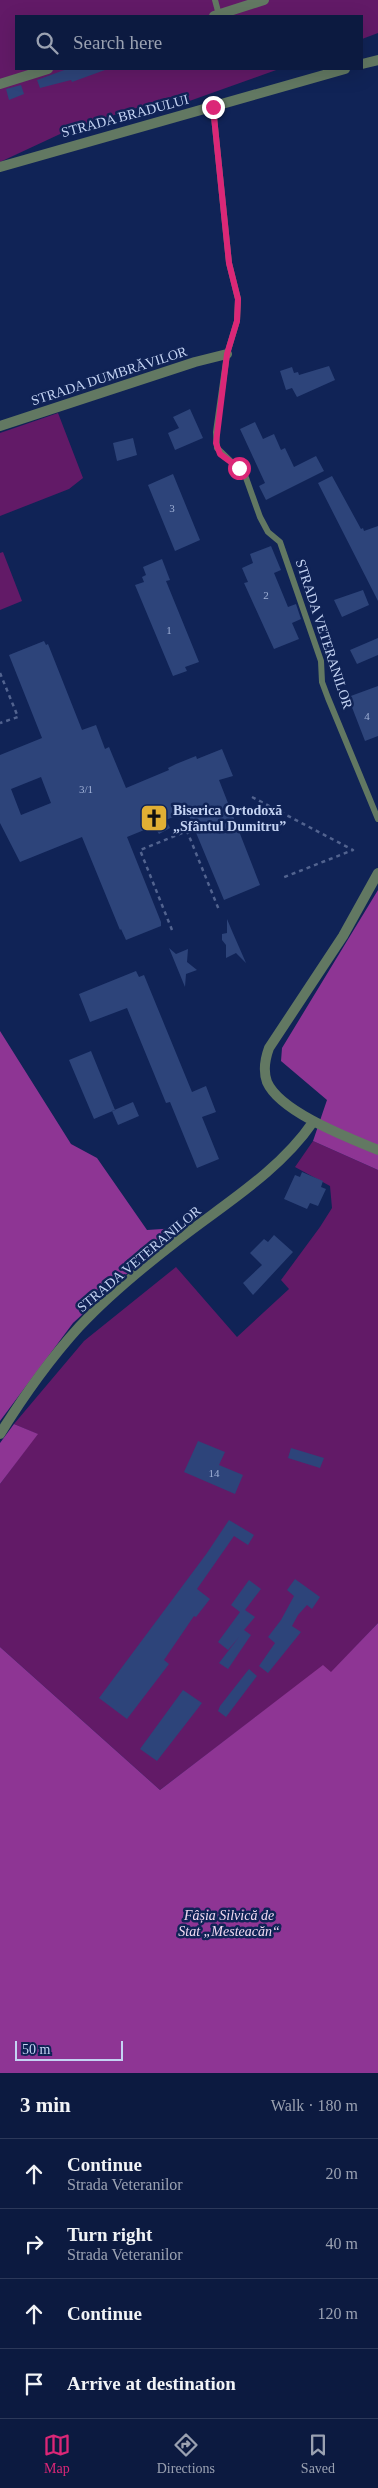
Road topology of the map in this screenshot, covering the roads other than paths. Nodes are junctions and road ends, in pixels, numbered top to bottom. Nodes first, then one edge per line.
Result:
1 (214, 0) edge
2 (264, 0) edge
3 (217, 15) edge
4 (378, 60) edge
5 (363, 64) edge
6 (45, 70) edge
7 (342, 70) edge
8 (0, 84) edge
9 (213, 107) junction
10 (0, 167) edge
11 (227, 354) junction
12 (0, 426) edge
13 (378, 819) edge
14 (378, 873) edge
15 (313, 1122) junction
16 (378, 1150) edge
17 (0, 1434) edge

1 - 3 lane
2 - 3 street
4 - 5 street
6 - 8 street
7 - 9 street, STRADA BRADULUI
9 - 10 street, STRADA BRADULUI
9 - 11 lane
11 - 12 street, STRADA DUMBRĂVILOR
11 - 13 lane, STRADA VETERANILOR
14 - 15 street
15 - 16 street
15 - 17 street, STRADA VETERANILOR

